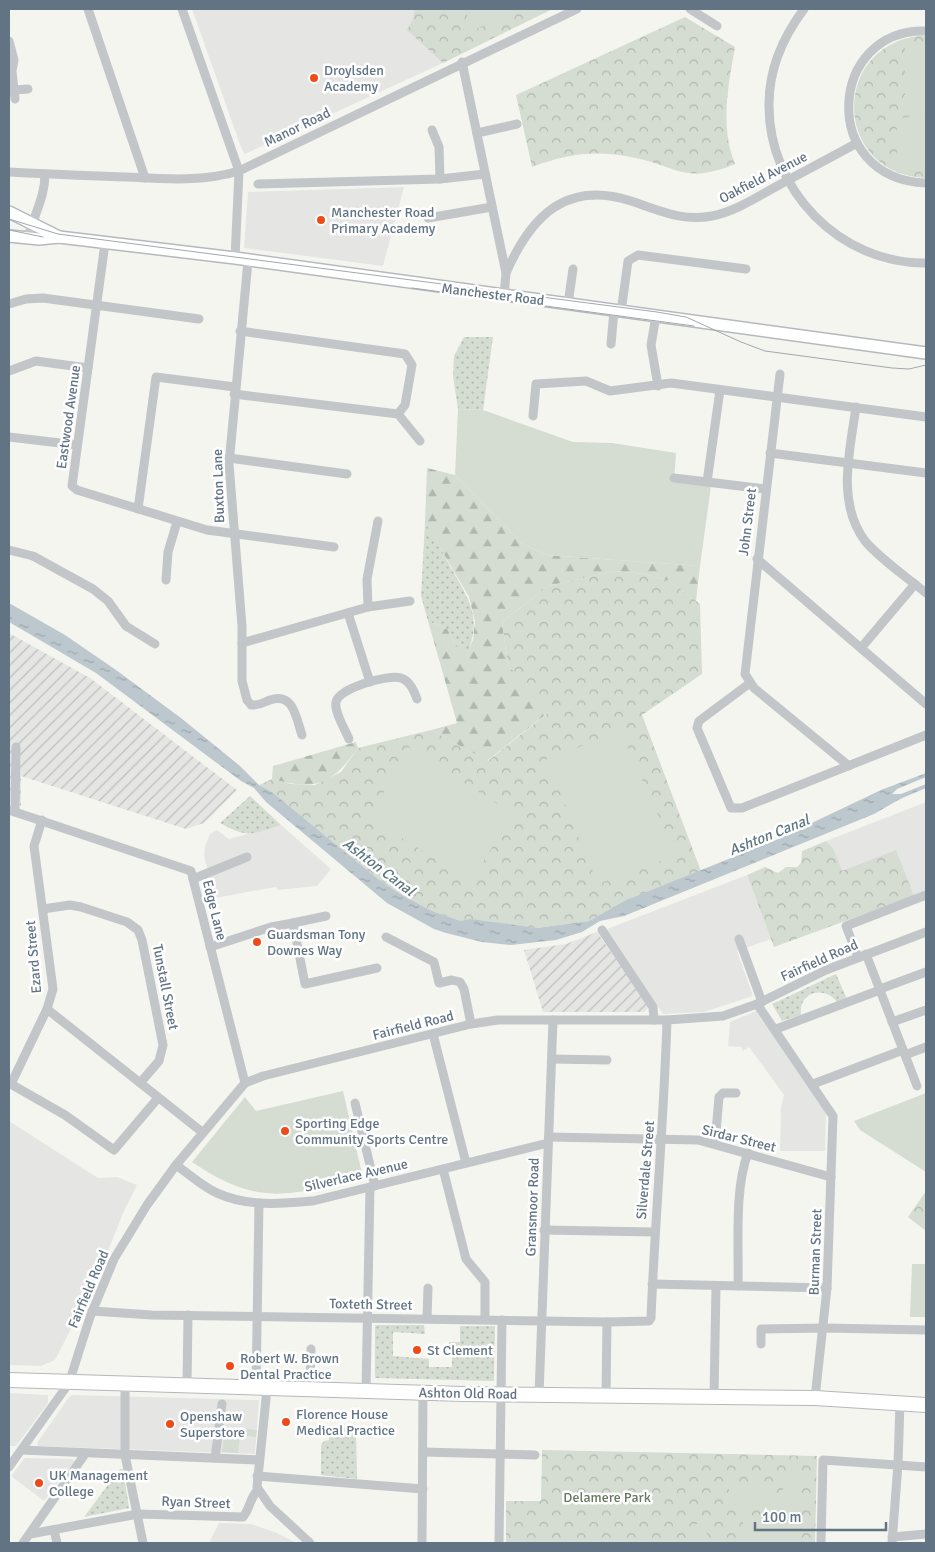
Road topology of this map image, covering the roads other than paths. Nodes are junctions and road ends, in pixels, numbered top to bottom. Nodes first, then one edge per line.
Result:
1 (88, 9) edge
2 (182, 9) edge
3 (577, 9) edge
4 (690, 9) edge
5 (804, 9) edge
6 (717, 26) dead end
7 (926, 31) edge
8 (9, 41) edge
9 (462, 62) junction
10 (28, 89) dead end
11 (516, 124) dead end
12 (432, 130) dead end
13 (477, 133) junction
14 (857, 143) junction
15 (238, 171) junction
16 (9, 172) edge
17 (45, 174) junction
18 (485, 174) junction
19 (145, 178) junction
20 (440, 179) junction
21 (788, 180) junction
22 (926, 183) edge
23 (258, 184) dead end
24 (492, 207) junction
25 (9, 212) edge
26 (428, 218) dead end
27 (31, 224) junction
28 (9, 236) edge
29 (59, 237) junction
30 (28, 239) junction
31 (105, 242) junction
32 (235, 258) junction
33 (248, 261) junction
34 (926, 263) edge
35 (573, 269) dead end
36 (746, 269) dead end
37 (506, 273) junction
38 (504, 296) junction
39 (9, 304) edge
40 (568, 304) junction
41 (97, 305) junction
42 (618, 311) junction
43 (656, 316) junction
44 (198, 318) dead end
45 (240, 331) junction
46 (611, 344) dead end
47 (926, 353) edge
48 (88, 368) junction
49 (9, 371) edge
50 (780, 374) dead end
51 (658, 386) junction
52 (720, 390) junction
53 (234, 391) junction
54 (777, 397) junction
55 (856, 407) junction
56 (398, 414) junction
57 (534, 416) dead end
58 (926, 417) edge
59 (9, 437) edge
60 (420, 441) dead end
61 (77, 445) junction
62 (770, 453) junction
63 (229, 458) junction
64 (848, 463) junction
65 (926, 473) edge
66 (347, 474) dead end
67 (674, 478) dead end
68 (707, 482) junction
69 (765, 490) junction
70 (138, 509) junction
71 (378, 521) dead end
72 (177, 522) junction
73 (234, 535) junction
74 (334, 547) dead end
75 (9, 550) edge
76 (757, 559) junction
77 (166, 580) dead end
78 (915, 584) junction
79 (926, 593) edge
80 (410, 601) dead end
81 (368, 607) junction
82 (348, 613) junction
83 (242, 643) junction
84 (155, 644) dead end
85 (861, 648) junction
86 (370, 682) junction
87 (750, 683) junction
88 (417, 699) dead end
89 (926, 704) edge
90 (302, 735) dead end
91 (926, 735) edge
92 (349, 739) dead end
93 (16, 748) dead end
94 (849, 766) junction
95 (12, 811) edge
96 (42, 820) junction
97 (247, 857) dead end
98 (193, 880) junction
99 (926, 895) edge
100 (43, 909) junction
101 (326, 916) dead end
102 (293, 923) junction
103 (602, 930) dead end
104 (926, 932) edge
105 (386, 936) dead end
106 (739, 940) dead end
107 (210, 947) junction
108 (862, 956) junction
109 (377, 968) dead end
110 (926, 972) edge
111 (880, 990) junction
112 (759, 1003) junction
113 (47, 1010) junction
114 (926, 1010) edge
115 (553, 1020) junction
116 (654, 1020) junction
117 (667, 1020) junction
118 (892, 1022) junction
119 (471, 1024) junction
120 (776, 1029) junction
121 (433, 1034) junction
122 (926, 1046) edge
123 (904, 1052) junction
124 (552, 1060) junction
125 (607, 1060) dead end
126 (140, 1083) junction
127 (245, 1083) junction
128 (10, 1084) edge
129 (813, 1084) junction
130 (917, 1086) dead end
131 (736, 1093) dead end
132 (158, 1098) junction
133 (355, 1103) dead end
134 (202, 1132) junction
135 (661, 1139) junction
136 (548, 1140) junction
137 (715, 1144) junction
138 (748, 1153) junction
139 (466, 1164) junction
140 (176, 1165) junction
141 (443, 1169) junction
142 (831, 1177) junction
143 (373, 1186) junction
144 (259, 1203) junction
145 (544, 1230) junction
146 (654, 1232) junction
147 (652, 1284) junction
148 (716, 1286) junction
149 (738, 1286) junction
150 (428, 1288) dead end
151 (827, 1288) junction
152 (92, 1311) junction
153 (188, 1315) junction
154 (256, 1316) junction
155 (368, 1317) junction
156 (428, 1318) junction
157 (485, 1319) junction
158 (502, 1320) junction
159 (541, 1320) junction
160 (648, 1321) joint
161 (607, 1322) junction
162 (824, 1328) junction
163 (926, 1330) edge
164 (761, 1344) dead end
165 (311, 1348) dead end
166 (9, 1380) edge
167 (68, 1383) junction
168 (125, 1386) junction
169 (188, 1386) junction
170 (261, 1388) junction
171 (310, 1389) junction
172 (366, 1391) junction
173 (423, 1392) junction
174 (501, 1394) junction
175 (539, 1395) junction
176 (606, 1396) junction
177 (714, 1397) junction
178 (815, 1398) junction
179 (900, 1403) junction
180 (222, 1404) dead end
181 (926, 1405) edge
182 (22, 1450) junction
183 (423, 1452) junction
184 (85, 1454) junction
185 (500, 1454) junction
186 (125, 1455) junction
187 (535, 1455) dead end
188 (215, 1458) junction
189 (11, 1460) edge
190 (260, 1460) junction
191 (898, 1464) junction
192 (926, 1467) edge
193 (257, 1476) junction
194 (422, 1489) junction
195 (258, 1490) junction
196 (138, 1514) junction
197 (54, 1530) junction
198 (30, 1534) junction
199 (926, 1534) edge
200 (892, 1540) edge
201 (23, 1543) edge
202 (57, 1543) edge
203 (143, 1543) edge
204 (310, 1543) edge
205 (422, 1543) edge
206 (499, 1543) edge
207 (821, 1543) edge

1 - 19 street
2 - 15 street
3 - 9 street, Manor Road
4 - 6 street
5 - 21 street
7 - 14 street
8 - 10 street
9 - 13 street
9 - 15 street, Manor Road
11 - 13 street
12 - 20 street
13 - 18 street
14 - 21 street, Oakfield Avenue
14 - 22 street
15 - 19 street, Manor Road
15 - 32 street
16 - 17 street, Manor Road
17 - 19 street, Manor Road
17 - 27 street
18 - 20 street
18 - 24 street
20 - 23 street
21 - 34 street
21 - 37 street, Oakfield Avenue
24 - 26 street
24 - 37 street
25 - 27 main road, Manchester Road
27 - 29 main road, Manchester Road
27 - 30 street
28 - 30 main road, Manchester Road
29 - 30 main road, Manchester Road
29 - 31 main road, Manchester Road
31 - 32 main road, Manchester Road
31 - 41 street, Eastwood Avenue
32 - 33 main road, Manchester Road
33 - 38 main road, Manchester Road
33 - 45 street, Buxton Lane
35 - 40 street
36 - 42 street
37 - 38 street
38 - 40 main road, Manchester Road
39 - 41 street
40 - 42 main road, Manchester Road
41 - 44 street
41 - 48 street, Eastwood Avenue
42 - 43 main road, Manchester Road
42 - 46 street
43 - 47 main road, Manchester Road
43 - 51 street
45 - 53 street, Buxton Lane
45 - 56 street
48 - 49 street
48 - 61 street, Eastwood Avenue
50 - 54 street, John Street
51 - 52 street
51 - 57 street
52 - 54 street
52 - 68 street
53 - 56 street
53 - 63 street, Buxton Lane
53 - 70 street
54 - 55 street
54 - 62 street, John Street
55 - 58 street
55 - 64 street
56 - 60 street
59 - 61 street
61 - 70 street, Eastwood Avenue
62 - 64 street
62 - 69 street, John Street
63 - 66 street
63 - 73 street, Buxton Lane
64 - 65 street
64 - 78 street
67 - 68 street
68 - 69 street
69 - 76 street, John Street
70 - 72 street, Eastwood Avenue
71 - 81 street
72 - 73 street, Eastwood Avenue
72 - 77 street
73 - 74 street, Eastwood Avenue
73 - 83 street, Buxton Lane
75 - 84 street
76 - 85 street
76 - 87 street, John Street
78 - 79 street
78 - 85 street
80 - 81 street
81 - 82 street
82 - 83 street
82 - 86 street
83 - 90 street, Buxton Lane
85 - 89 street
86 - 88 street
86 - 92 street
87 - 94 street
87 - 94 street
91 - 94 street
93 - 95 street
95 - 96 street, Edge Lane
96 - 98 street, Edge Lane
96 - 100 street, Ezard Street
97 - 98 street
98 - 107 street, Edge Lane
99 - 108 street
100 - 113 street, Ezard Street
100 - 126 street, Tunstall Street
101 - 102 street
102 - 107 street
102 - 109 street
103 - 116 street
104 - 108 street, Fairfield Road
105 - 119 street
106 - 112 street
107 - 127 street, Edge Lane
108 - 111 street
108 - 112 street, Fairfield Road
110 - 111 street
111 - 118 street
111 - 120 street
112 - 117 street, Fairfield Road
112 - 120 street
113 - 126 street
113 - 128 street, Ezard Street
114 - 118 street
115 - 116 street, Fairfield Road
115 - 119 street, Fairfield Road
115 - 124 street, Gransmoor Road
116 - 117 street, Fairfield Road
117 - 135 street, Silverdale Street
118 - 123 street
119 - 121 street, Fairfield Road
120 - 129 street
121 - 127 street, Fairfield Road
121 - 139 street
122 - 123 street
123 - 129 street
123 - 130 street
124 - 125 street
124 - 136 street, Gransmoor Road
126 - 132 street
127 - 134 street, Fairfield Road
128 - 132 street
129 - 142 street, Burman Street
131 - 137 street
132 - 134 street
133 - 143 street
134 - 140 street, Fairfield Road
135 - 136 street, Sirdar Street
135 - 137 street, Sirdar Street
135 - 146 street, Silverdale Street
136 - 139 street, Silverlace Avenue
136 - 145 street, Gransmoor Road
137 - 138 street, Sirdar Street
138 - 142 street, Sirdar Street
138 - 149 street
139 - 141 street, Silverlace Avenue
140 - 144 street, Silverlace Avenue
140 - 152 street, Fairfield Road
141 - 143 street, Silverlace Avenue
141 - 157 street
142 - 151 street, Burman Street
143 - 144 street, Silverlace Avenue
143 - 155 street
144 - 154 street
145 - 146 street
145 - 159 street, Gransmoor Road
146 - 147 street, Silverdale Street
147 - 148 street
147 - 160 street, Silverdale Street
148 - 149 street
148 - 177 street
149 - 151 street
150 - 156 street
151 - 162 street, Burman Street
152 - 153 street, Toxteth Street
152 - 167 street, Fairfield Road
153 - 154 street, Toxteth Street
153 - 169 street
154 - 155 street, Toxteth Street
154 - 170 street
155 - 156 street, Toxteth Street
155 - 172 street
156 - 157 street, Toxteth Street
157 - 158 street, Toxteth Street
158 - 159 street, Toxteth Street
158 - 174 street
159 - 161 street, Toxteth Street
159 - 175 street, Gransmoor Road
160 - 161 street, Toxteth Street
161 - 176 street
162 - 163 street
162 - 164 street
162 - 178 street, Burman Street
165 - 171 street
166 - 167 highway, Ashton Old Road
167 - 168 highway, Ashton Old Road
167 - 182 street, Fairfield Road
168 - 169 highway, Ashton Old Road
168 - 186 street
169 - 170 highway, Ashton Old Road
170 - 171 highway, Ashton Old Road
170 - 190 street
171 - 172 highway, Ashton Old Road
172 - 173 highway, Ashton Old Road
173 - 174 highway, Ashton Old Road
173 - 183 street
174 - 175 highway, Ashton Old Road
174 - 185 street
175 - 176 highway, Ashton Old Road
176 - 177 highway, Ashton Old Road
177 - 178 highway, Ashton Old Road
178 - 179 highway, Ashton Old Road
179 - 181 highway, Ashton Old Road
179 - 191 street
180 - 188 street
182 - 184 street
182 - 189 street, Fairfield Road
183 - 185 street
183 - 194 street
184 - 186 street
184 - 198 street
185 - 187 street
185 - 206 street
186 - 188 street
186 - 196 street
188 - 190 street
190 - 193 street
191 - 192 street
191 - 200 street
191 - 207 street
193 - 194 street
193 - 195 street
194 - 205 street
195 - 196 street, Ryan Street
195 - 204 street
196 - 197 street, Ryan Street
196 - 203 street
197 - 198 street, Ryan Street
197 - 202 street
198 - 201 street
199 - 200 street

